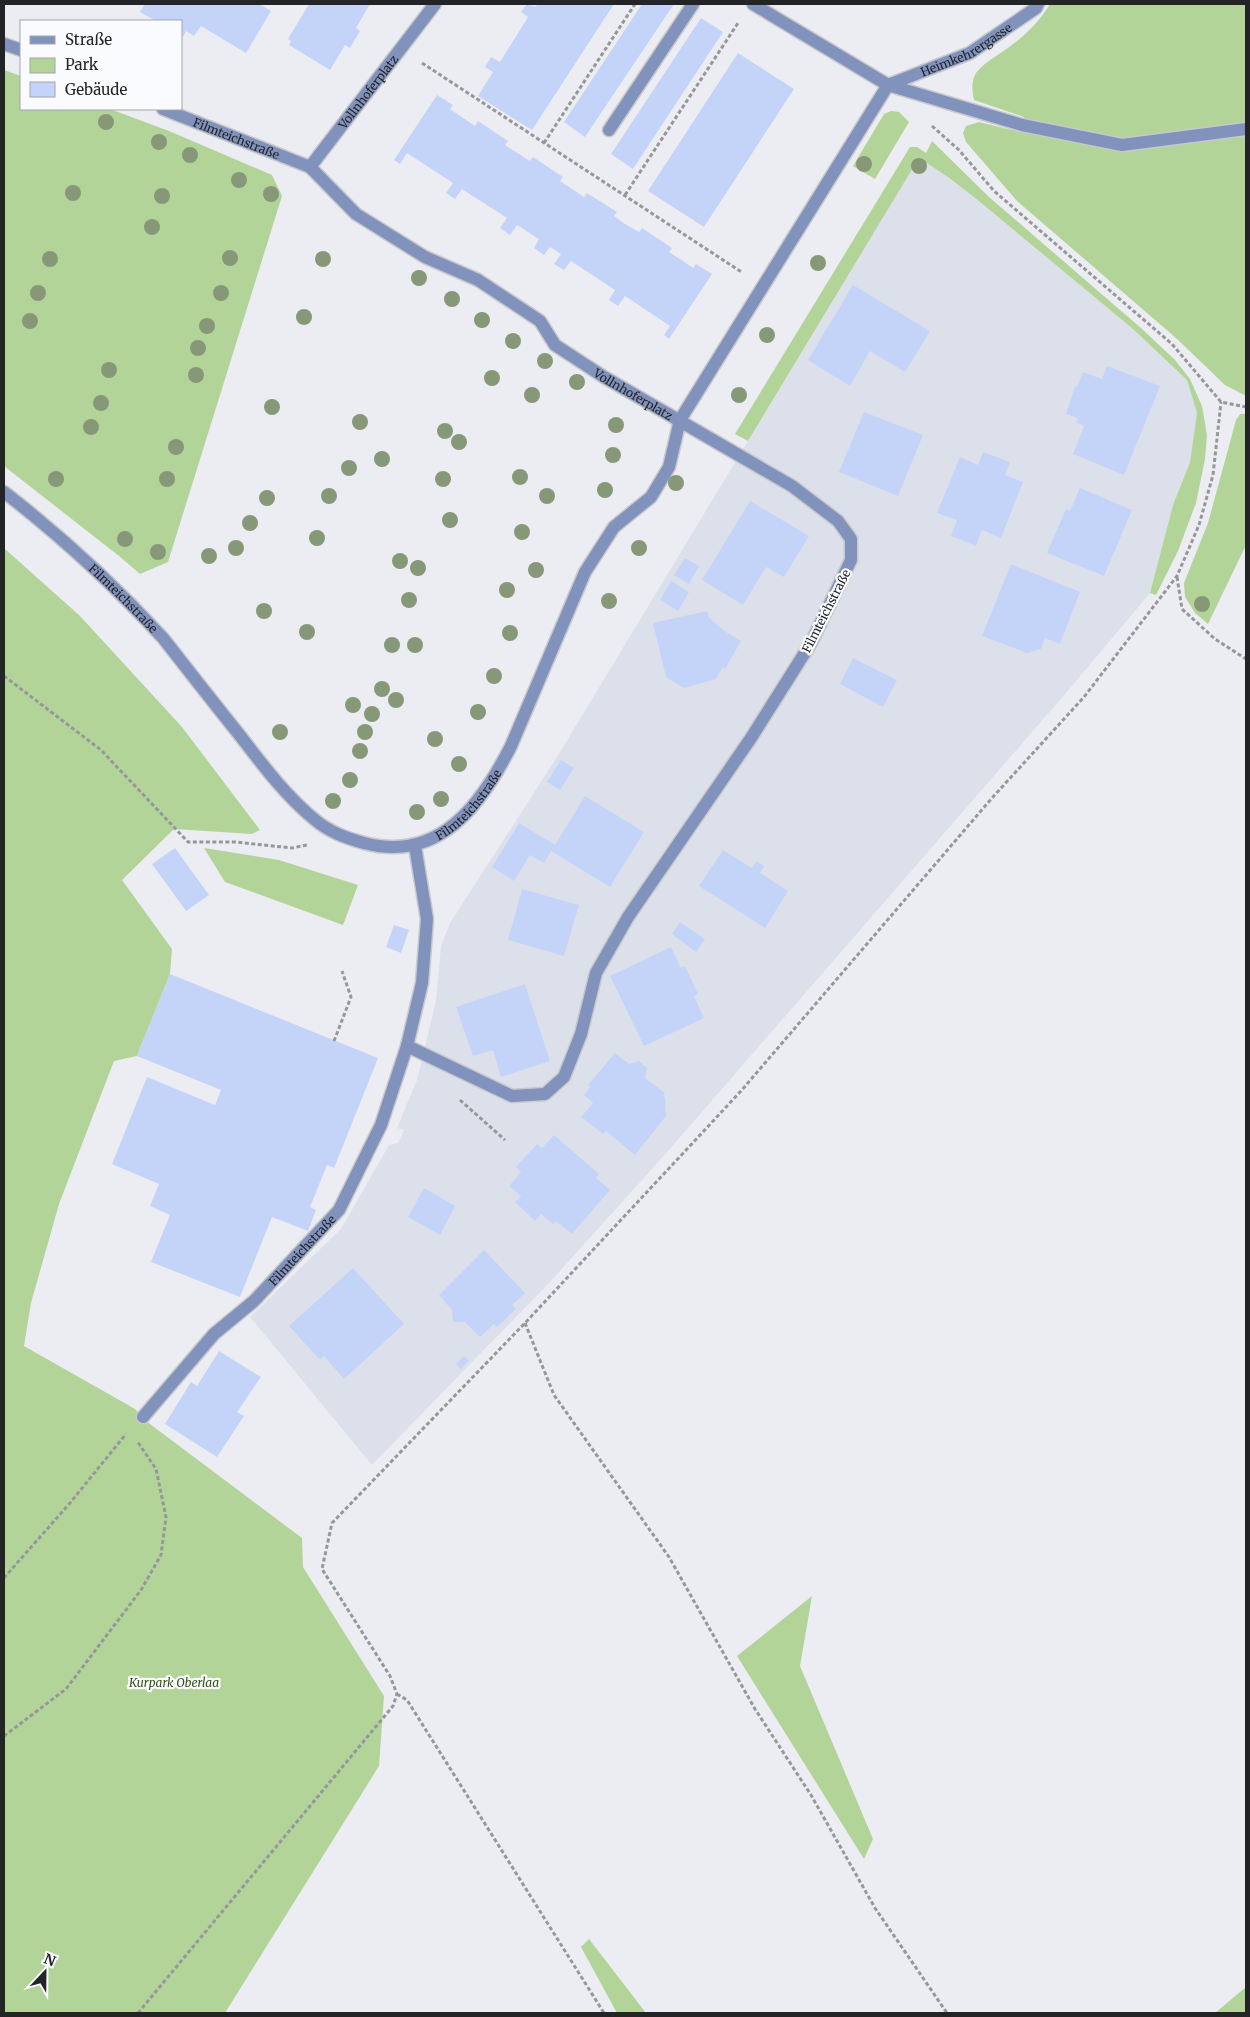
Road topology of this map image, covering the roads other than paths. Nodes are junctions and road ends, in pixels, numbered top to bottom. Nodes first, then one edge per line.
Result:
1 (436, 4) edge
2 (693, 4) edge
3 (753, 4) edge
4 (1038, 4) edge
5 (4, 44) edge
6 (20, 50) edge
7 (888, 85) junction
8 (166, 110) edge
9 (1246, 129) edge
10 (609, 130) dead end
11 (310, 167) junction
12 (680, 420) junction
13 (4, 492) edge
14 (415, 846) junction
15 (407, 1046) junction
16 (142, 1417) road end

1 - 11 street, Vollnhoferplatz
2 - 10 street
3 - 7 street
4 - 7 street, Heimkehrergasse
5 - 6 street
7 - 9 street
7 - 12 street, Vollnhoferplatz
8 - 11 street, Filmteichstraße
11 - 12 street, Vollnhoferplatz
12 - 14 street, Filmteichstraße
12 - 15 street, Filmteichstraße
13 - 14 street, Filmteichstraße
14 - 15 street, Filmteichstraße
15 - 16 street, Filmteichstraße

